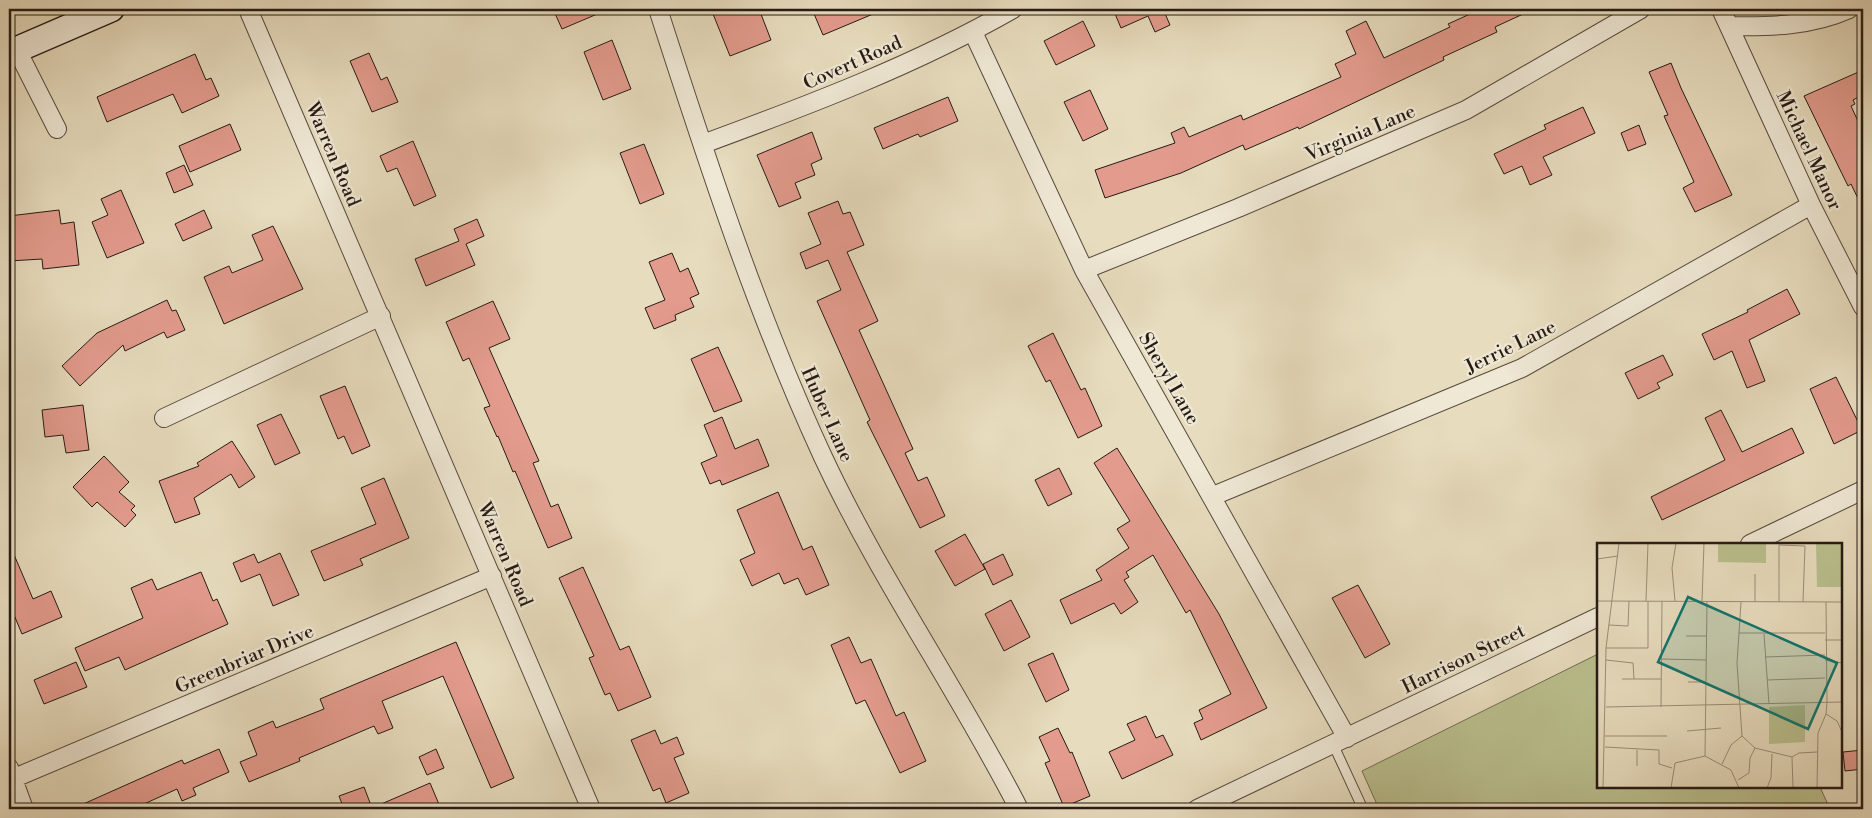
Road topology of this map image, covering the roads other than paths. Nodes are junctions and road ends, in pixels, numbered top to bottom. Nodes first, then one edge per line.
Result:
1 (111, 9) edge
2 (248, 9) edge
3 (658, 9) edge
4 (1013, 9) edge
5 (1641, 9) edge
6 (1721, 9) edge
7 (1849, 9) edge
8 (1729, 26) junction
9 (973, 32) junction
10 (13, 52) edge
11 (57, 128) dead end
12 (703, 144) junction
13 (1811, 205) junction
14 (1084, 270) junction
15 (1863, 306) edge
16 (381, 316) junction
17 (164, 418) dead end
18 (1863, 490) edge
19 (1212, 496) junction
20 (1752, 543) edge
21 (492, 576) junction
22 (1597, 617) edge
23 (1340, 741) junction
24 (11, 773) edge
25 (24, 809) edge
26 (590, 809) edge
27 (1019, 809) edge
28 (1197, 809) edge
29 (1363, 809) edge

1 - 10 main road
2 - 16 street, Warren Road
3 - 12 street, Huber Lane
4 - 9 street, Covert Road
5 - 14 street, Virginia Lane
6 - 8 street, Michael Manor
7 - 8 street
8 - 13 street, Michael Manor
9 - 12 street, Covert Road
9 - 14 street, Sheryl Lane
10 - 11 street
12 - 27 street, Huber Lane
13 - 15 street, Michael Manor
13 - 19 street, Jerrie Lane
14 - 19 street, Sheryl Lane
16 - 17 street
16 - 21 street, Warren Road
18 - 20 street
19 - 23 street, Sheryl Lane
21 - 24 street, Greenbriar Drive
21 - 26 street, Warren Road
22 - 23 street, Harrison Street
23 - 28 street, Harrison Street
23 - 29 lane
24 - 25 street

